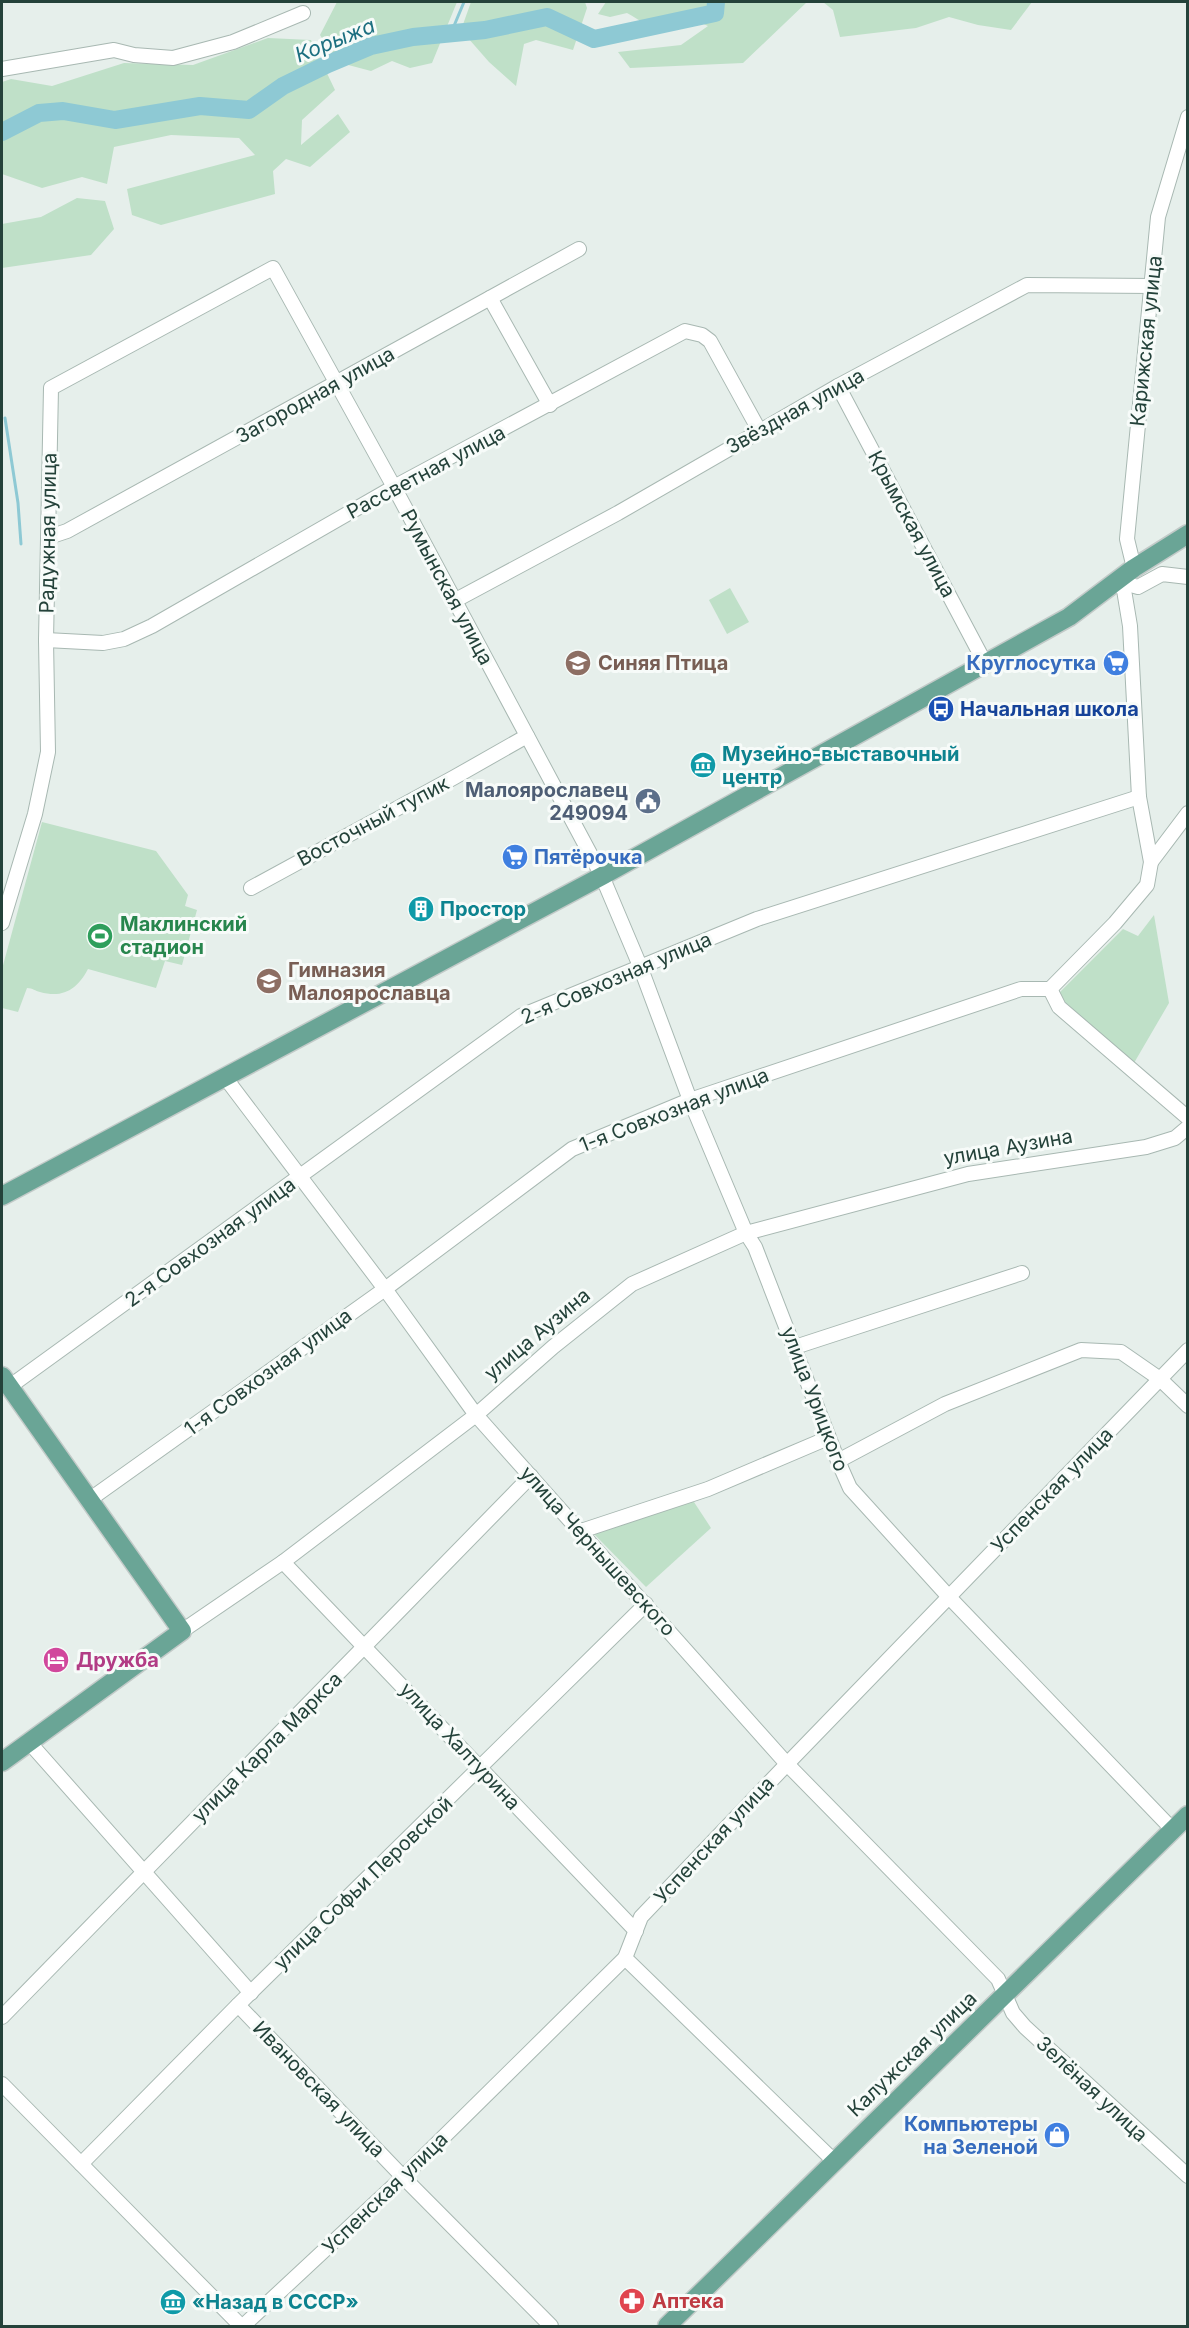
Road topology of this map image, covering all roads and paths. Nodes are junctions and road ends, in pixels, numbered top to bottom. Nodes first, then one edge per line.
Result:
1 (303, 13) dead end
2 (2, 69) edge
3 (1188, 117) edge
4 (579, 249) dead end
5 (273, 268) joint
6 (1152, 286) junction
7 (490, 298) junction
8 (337, 383) junction
9 (838, 386) junction
10 (550, 405) junction
11 (759, 430) junction
12 (394, 487) junction
13 (1188, 534) edge
14 (49, 537) junction
15 (1134, 567) junction
16 (1188, 577) edge
17 (1116, 581) junction
18 (454, 601) junction
19 (46, 640) junction
20 (985, 663) junction
21 (527, 736) junction
22 (1139, 797) junction
23 (1188, 813) edge
24 (1150, 862) junction
25 (602, 876) junction
26 (251, 888) dead end
27 (4, 903) edge
28 (2, 923) edge
29 (640, 966) junction
30 (1050, 989) junction
31 (224, 1076) junction
32 (690, 1100) junction
33 (1188, 1119) edge
34 (1188, 1127) edge
35 (299, 1178) junction
36 (2, 1196) edge
37 (746, 1233) junction
38 (1022, 1273) dead end
39 (385, 1288) junction
40 (795, 1347) junction
41 (1188, 1350) edge
42 (1160, 1378) junction
43 (5, 1381) edge
44 (1188, 1406) edge
45 (476, 1415) junction
46 (828, 1438) junction
47 (838, 1461) junction
48 (531, 1476) junction
49 (89, 1500) junction
50 (581, 1531) junction
51 (283, 1562) junction
52 (949, 1597) junction
53 (646, 1604) junction
54 (182, 1631) junction
55 (366, 1647) junction
56 (28, 1741) junction
57 (2, 1762) edge
58 (787, 1764) junction
59 (480, 1768) junction
60 (1188, 1815) edge
61 (1172, 1828) junction
62 (144, 1872) junction
63 (636, 1931) junction
64 (625, 1958) junction
65 (251, 1993) junction
66 (1005, 1996) junction
67 (238, 2005) junction
68 (2, 2017) edge
69 (2, 2084) edge
70 (834, 2161) junction
71 (81, 2164) junction
72 (1188, 2176) edge
73 (403, 2177) junction
74 (242, 2326) edge
75 (550, 2326) edge
76 (667, 2326) edge

1 - 2 street
3 - 6 street, Карижская улица
4 - 7 street, Загородная улица
5 - 8 street, Румынская улица
5 - 14 street, Радужная улица
6 - 9 street, Звёздная улица
6 - 15 street, Карижская улица
7 - 8 street, Загородная улица
7 - 10 street
8 - 12 street, Румынская улица
8 - 14 street, Загородная улица
9 - 11 street, Звёздная улица
9 - 20 street, Крымская улица
10 - 11 street, Рассветная улица
10 - 12 street, Рассветная улица
11 - 18 street, Звёздная улица
12 - 18 street, Румынская улица
12 - 19 street, Рассветная улица
13 - 15 main road
14 - 19 street, Радужная улица
15 - 17 main road
16 - 17 street
17 - 20 main road
17 - 22 street
18 - 21 street, Румынская улица
19 - 27 street, Радужная улица
20 - 25 main road
21 - 25 street, Румынская улица
21 - 26 street, Восточный тупик
22 - 24 street
22 - 29 street, 2-я Совхозная улица
23 - 24 street
24 - 30 street
25 - 29 street, улица Урицкого
25 - 31 main road
27 - 28 street, Радужная улица
29 - 32 street, улица Урицкого
29 - 35 street, 2-я Совхозная улица
30 - 32 street, 1-я Совхозная улица
30 - 33 street
31 - 35 street, улица Чернышевского
31 - 36 main road
32 - 37 street, улица Урицкого
32 - 39 street, 1-я Совхозная улица
34 - 37 street, улица Аузина
35 - 39 street, улица Чернышевского
35 - 43 street, 2-я Совхозная улица
37 - 40 street, улица Урицкого
37 - 45 street, улица Аузина
38 - 40 street
39 - 45 street, улица Чернышевского
39 - 49 street, 1-я Совхозная улица
40 - 46 street, улица Урицкого
41 - 42 street, Успенская улица
42 - 44 street
42 - 47 street
42 - 52 street, Успенская улица
43 - 49 main road
45 - 48 street, улица Чернышевского
45 - 51 street, улица Аузина
46 - 47 street, улица Урицкого
46 - 50 street
47 - 52 street, улица Урицкого
48 - 50 street, улица Чернышевского
48 - 55 street, улица Карла Маркса
49 - 54 main road
50 - 53 street, улица Чернышевского
51 - 54 street, улица Аузина
51 - 55 street, улица Халтурина
52 - 58 street, Успенская улица
52 - 61 street, улица Урицкого
53 - 58 street, улица Чернышевского
53 - 59 street, улица Софьи Перовской
54 - 56 main road, улица Аузина
55 - 59 street, улица Халтурина
55 - 62 street, улица Карла Маркса
56 - 57 main road, улица Аузина
56 - 62 street, Ивановская улица
58 - 63 street, Успенская улица
58 - 66 street, улица Чернышевского
59 - 63 street, улица Халтурина
59 - 65 street, улица Софьи Перовской
60 - 61 main road, Калужская улица
61 - 66 main road, Калужская улица
62 - 65 street, Ивановская улица
62 - 68 street, улица Карла Маркса
63 - 64 street, Успенская улица
64 - 70 street
64 - 73 street, Успенская улица
65 - 67 street, улица Софьи Перовской
66 - 70 main road, Калужская улица
66 - 72 street, Зелёная улица
67 - 71 street, улица Софьи Перовской
67 - 73 street, Ивановская улица
69 - 71 street
70 - 76 main road, Калужская улица
71 - 74 street
73 - 74 street, Успенская улица
73 - 75 street, Ивановская улица

